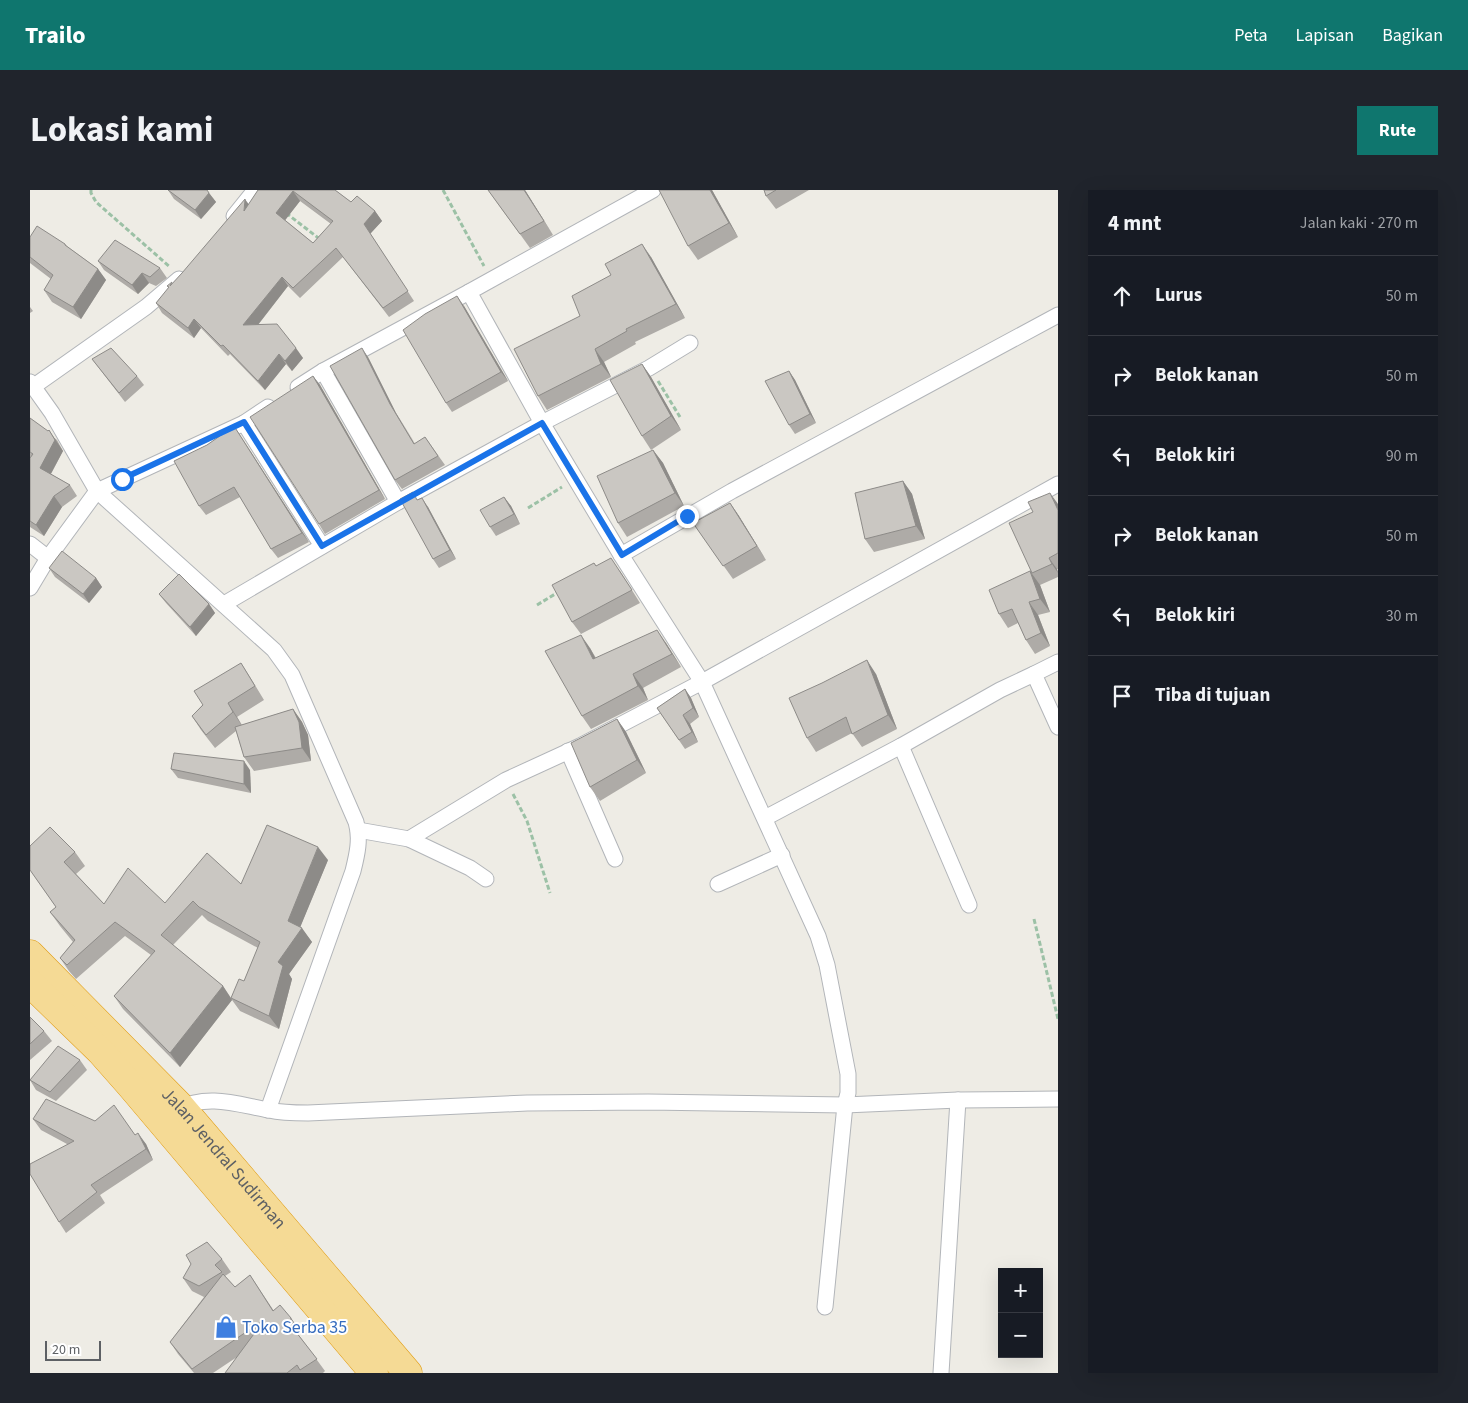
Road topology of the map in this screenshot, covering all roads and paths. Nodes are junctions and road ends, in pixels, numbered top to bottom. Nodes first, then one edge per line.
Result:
1 (91, 190) edge
2 (255, 190) edge
3 (443, 190) edge
4 (653, 190) edge
5 (285, 212) edge
6 (226, 225) edge
7 (322, 240) edge
8 (186, 272) joint
9 (492, 280) junction
10 (470, 292) junction
11 (1058, 315) edge
12 (690, 343) dead end
13 (650, 368) junction
14 (323, 371) junction
15 (32, 384) edge
16 (680, 417) dead end
17 (244, 422) junction
18 (542, 423) junction
19 (575, 479) junction
20 (1058, 484) edge
21 (97, 491) junction
22 (398, 502) junction
23 (528, 508) dead end
24 (30, 544) edge
25 (322, 546) junction
26 (622, 555) junction
27 (48, 558) junction
28 (30, 588) edge
29 (562, 590) edge
30 (224, 604) junction
31 (537, 605) dead end
32 (1058, 662) edge
33 (1034, 674) junction
34 (702, 682) junction
35 (1058, 727) edge
36 (901, 746) junction
37 (568, 751) junction
38 (506, 780) junction
39 (765, 818) junction
40 (358, 830) junction
41 (409, 839) junction
42 (782, 855) junction
43 (615, 860) dead end
44 (486, 879) dead end
45 (718, 884) dead end
46 (550, 893) dead end
47 (969, 906) dead end
48 (1034, 920) dead end
49 (30, 954) edge
50 (30, 983) edge
51 (1058, 1019) edge
52 (138, 1078) junction
53 (1058, 1099) edge
54 (958, 1100) junction
55 (845, 1105) junction
56 (268, 1110) junction
57 (170, 1114) junction
58 (825, 1307) dead end
59 (374, 1373) edge
60 (408, 1373) edge
61 (941, 1373) edge

1 - 8 path
2 - 6 street
3 - 9 path
4 - 9 street
5 - 7 path
8 - 15 street
9 - 10 street
10 - 14 street
10 - 18 street
11 - 26 street
12 - 13 street
13 - 16 path
13 - 18 street
14 - 17 street
14 - 22 street
15 - 21 street
17 - 21 street
17 - 25 street
18 - 19 street
18 - 22 street
19 - 23 path
19 - 26 street
20 - 34 street
21 - 27 street
21 - 30 street
22 - 25 street
24 - 27 street
25 - 30 street
26 - 34 street
27 - 28 street
29 - 31 path
30 - 40 street
32 - 33 street
33 - 35 street
33 - 36 street
34 - 37 street
34 - 39 street
36 - 39 street
36 - 47 street
37 - 38 street
37 - 43 street
38 - 41 street
38 - 46 path
39 - 42 street
40 - 41 street
40 - 56 street
41 - 44 street
42 - 45 street
42 - 55 street
48 - 51 path
49 - 52 highway, Jalan Jendral Sudirman
50 - 52 highway, Jalan Jendral Sudirman
52 - 57 highway, Jalan Jendral Sudirman
53 - 54 street
54 - 55 street
54 - 61 street
55 - 56 street
55 - 58 street
56 - 57 street
57 - 59 highway, Jalan Jendral Sudirman
57 - 60 highway, Jalan Jendral Sudirman

